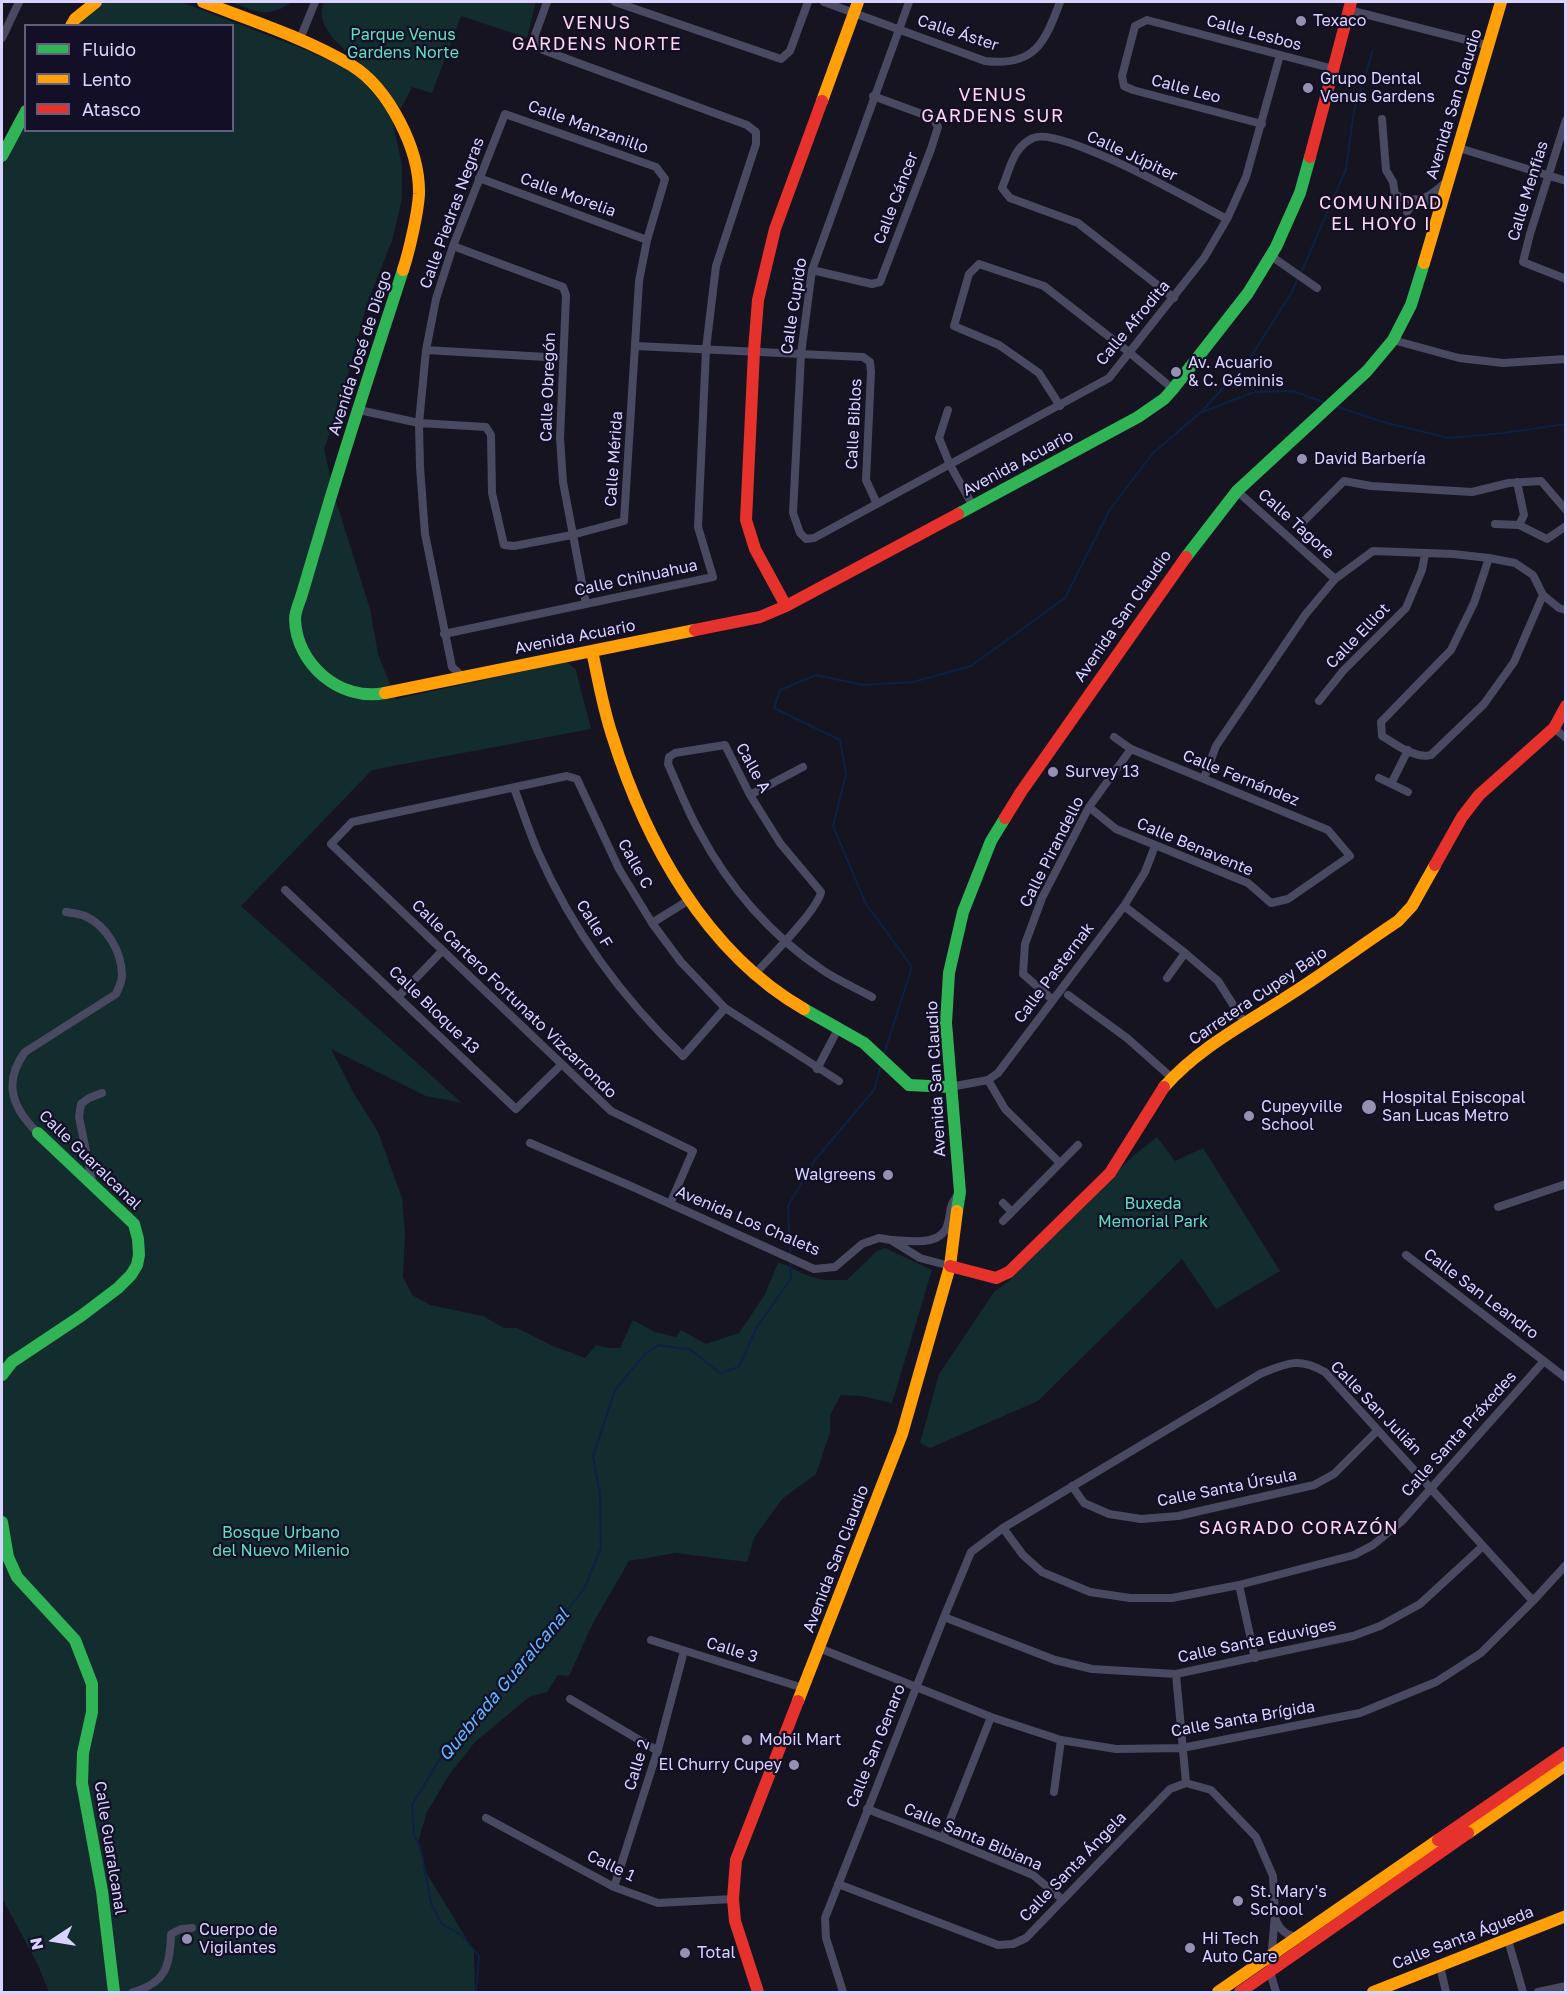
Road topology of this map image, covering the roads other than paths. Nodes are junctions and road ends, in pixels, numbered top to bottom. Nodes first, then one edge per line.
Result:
1 (19, 2) edge
2 (96, 2) edge
3 (203, 2) edge
4 (315, 2) edge
5 (546, 2) edge
6 (615, 2) edge
7 (808, 2) edge
8 (824, 2) edge
9 (909, 2) edge
10 (1060, 2) edge
11 (1501, 2) edge
12 (1350, 6) edge
13 (856, 7) edge
14 (72, 24) edge
15 (898, 29) junction
16 (2, 38) edge
17 (300, 39) junction
18 (1490, 46) junction
19 (1280, 55) junction
20 (1125, 64) joint
21 (1334, 69) junction
22 (873, 96) junction
23 (24, 114) edge
24 (505, 114) joint
25 (1382, 119) dead end
26 (1566, 120) edge
27 (1262, 124) junction
28 (3, 148) edge
29 (1459, 148) junction
30 (1548, 176) junction
31 (479, 178) junction
32 (1449, 180) junction
33 (1566, 181) edge
34 (1440, 211) junction
35 (1407, 212) dead end
36 (1227, 219) junction
37 (647, 240) junction
38 (453, 246) junction
39 (1271, 256) junction
40 (812, 270) junction
41 (1566, 279) edge
42 (1317, 288) dead end
43 (1174, 298) junction
44 (1393, 340) junction
45 (636, 346) junction
46 (706, 349) junction
47 (426, 350) junction
48 (754, 351) junction
49 (801, 354) junction
50 (1130, 354) junction
51 (563, 358) junction
52 (1566, 359) edge
53 (1173, 390) junction
54 (1060, 406) junction
55 (359, 410) junction
56 (948, 410) dead end
57 (419, 423) junction
58 (950, 465) junction
59 (1517, 482) junction
60 (1237, 491) junction
61 (877, 504) junction
62 (973, 506) junction
63 (1566, 510) edge
64 (1495, 524) dead end
65 (1300, 525) dead end
66 (1519, 525) junction
67 (1566, 526) edge
68 (821, 534) joint
69 (572, 535) junction
70 (1425, 554) junction
71 (1489, 558) junction
72 (1335, 579) junction
73 (1543, 595) junction
74 (586, 604) junction
75 (786, 606) junction
76 (1566, 610) edge
77 (444, 634) junction
78 (592, 651) junction
79 (462, 676) junction
80 (1319, 701) dead end
81 (1566, 706) edge
82 (1554, 728) junction
83 (1114, 737) dead end
84 (1566, 738) edge
85 (1131, 749) junction
86 (1408, 750) junction
87 (803, 767) dead end
88 (1204, 778) junction
89 (1379, 778) dead end
90 (1392, 783) junction
91 (514, 788) junction
92 (1408, 792) dead end
93 (750, 795) junction
94 (1089, 807) junction
95 (377, 816) joint
96 (1155, 846) junction
97 (1350, 856) joint
98 (285, 890) dead end
99 (689, 900) junction
100 (1124, 906) junction
101 (66, 912) dead end
102 (652, 923) junction
103 (785, 940) junction
104 (442, 951) junction
105 (1185, 953) junction
106 (755, 974) junction
107 (1167, 978) dead end
108 (1068, 995) dead end
109 (398, 997) junction
110 (872, 997) dead end
111 (1053, 1000) junction
112 (725, 1008) junction
113 (1244, 1022) junction
114 (838, 1029) junction
115 (561, 1065) junction
116 (817, 1069) junction
117 (1172, 1078) junction
118 (988, 1080) junction
119 (839, 1082) dead end
120 (950, 1087) junction
121 (102, 1094) dead end
122 (38, 1133) joint
123 (530, 1143) dead end
124 (1078, 1145) dead end
125 (1060, 1163) junction
126 (1566, 1184) edge
127 (93, 1185) junction
128 (960, 1192) junction
129 (1003, 1203) dead end
130 (670, 1204) junction
131 (1498, 1207) dead end
132 (1012, 1212) junction
133 (1003, 1221) dead end
134 (891, 1240) junction
135 (1406, 1256) dead end
136 (950, 1266) junction
137 (1544, 1361) junction
138 (2, 1376) edge
139 (1566, 1378) edge
140 (1378, 1430) junction
141 (1072, 1486) junction
142 (1432, 1489) junction
143 (2, 1522) edge
144 (1003, 1527) junction
145 (1484, 1546) junction
146 (1566, 1564) edge
147 (1239, 1585) junction
148 (1533, 1601) junction
149 (944, 1617) junction
150 (651, 1640) dead end
151 (819, 1648) junction
152 (684, 1651) junction
153 (1256, 1658) junction
154 (1176, 1674) junction
155 (916, 1687) junction
156 (803, 1688) junction
157 (570, 1699) dead end
158 (991, 1717) junction
159 (1061, 1740) junction
160 (1182, 1748) junction
161 (658, 1751) junction
162 (1566, 1752) edge
163 (1566, 1765) edge
164 (1186, 1783) junction
165 (1054, 1792) dead end
166 (867, 1809) junction
167 (486, 1818) dead end
168 (943, 1838) junction
169 (838, 1884) junction
170 (614, 1887) junction
171 (733, 1899) junction
172 (1063, 1900) junction
173 (1566, 1916) edge
174 (1275, 1917) junction
175 (192, 1928) dead end
176 (1298, 1938) junction
177 (1508, 1940) junction
178 (1272, 1956) junction
179 (1440, 1966) junction
180 (1270, 1972) junction
181 (1566, 1986) edge
182 (114, 1992) edge
183 (133, 1992) edge
184 (758, 1992) edge
185 (843, 1992) edge
186 (1218, 1992) edge
187 (1239, 1992) edge
188 (1276, 1992) edge
189 (1373, 1992) edge
190 (1446, 1992) edge
191 (1523, 1992) edge
192 (1538, 1992) edge

1 - 16 street
2 - 14 street
3 - 17 street, Avenida José de Diego
4 - 17 street
5 - 46 street
6 - 7 street
8 - 13 street, Calle Áster
9 - 15 street, Calle Cupido
10 - 15 street, Calle Áster
11 - 18 street, Avenida San Claudio
12 - 18 street
12 - 21 street, Avenida Acuario
13 - 15 street, Calle Áster
13 - 48 street
15 - 22 street, Calle Cupido
17 - 55 street, Avenida José de Diego
18 - 29 street, Avenida San Claudio
19 - 20 street, Calle Lesbos
19 - 21 street, Calle Lesbos
19 - 27 street, Calle Afrodita
20 - 27 street, Calle Leo
21 - 39 street, Avenida Acuario
22 - 40 street, Calle Cupido
22 - 40 street, Calle Cáncer
23 - 28 street
24 - 31 street, Calle Piedras Negras
24 - 37 street, Calle Manzanillo
25 - 32 street
26 - 30 street, Calle Menfias
27 - 36 street, Calle Afrodita
29 - 30 street
29 - 32 street, Avenida San Claudio
30 - 33 street
30 - 41 street, Calle Menfias
31 - 37 street, Calle Morelia
31 - 38 street, Calle Piedras Negras
32 - 34 street, Avenida San Claudio
34 - 35 street
34 - 44 street, Avenida San Claudio
36 - 43 street, Calle Afrodita
36 - 43 street, Calle Júpiter
37 - 45 street, Calle Manzanillo
38 - 47 street, Calle Piedras Negras
38 - 51 street, Calle Obregón
39 - 42 street
39 - 53 street, Avenida Acuario
40 - 49 street, Calle Cupido
43 - 50 street, Calle Afrodita
44 - 52 street
44 - 60 street, Avenida San Claudio
45 - 46 street, Calle Biblos
45 - 69 street, Calle Mérida
46 - 48 street, Calle Biblos
46 - 74 street, Calle Chihuahua
47 - 51 street
47 - 57 street, Calle Piedras Negras
48 - 49 street, Calle Biblos
48 - 75 street
49 - 61 street, Calle Biblos
49 - 68 street, Calle Cupido
50 - 53 street
50 - 54 street, Calle Afrodita
50 - 54 street
51 - 69 street, Calle Obregón
53 - 62 street, Avenida Acuario
54 - 58 street, Calle Afrodita
55 - 57 street
55 - 79 street, Avenida José de Diego
56 - 58 street
57 - 69 street
57 - 77 street, Calle Piedras Negras
58 - 61 street, Calle Afrodita
58 - 62 street
59 - 63 street
59 - 65 street
59 - 66 street
60 - 72 street, Calle Tagore
60 - 120 street, Avenida San Claudio
61 - 68 street, Calle Afrodita
62 - 75 street, Avenida Acuario
64 - 66 street
66 - 67 street
69 - 74 street, Calle Obregón
70 - 71 street
70 - 72 street
70 - 80 street, Calle Elliot
71 - 73 street
71 - 86 street
72 - 88 street
73 - 76 street
73 - 86 street
74 - 77 street, Calle Chihuahua
75 - 78 street, Avenida Acuario
77 - 79 street, Calle Piedras Negras
78 - 79 street, Avenida Acuario
78 - 99 street
81 - 82 street, Carretera Cupey Bajo
82 - 84 street
82 - 113 street, Carretera Cupey Bajo
83 - 85 street, Calle Fernández
85 - 88 street, Calle Fernández
85 - 94 street, Calle Pirandello
86 - 90 street
87 - 93 street
88 - 97 street, Calle Fernández
89 - 90 street
90 - 92 street
91 - 95 street, Calle C
91 - 102 street, Calle C
91 - 112 street, Calle F
93 - 103 street, Calle A
93 - 103 street, Calle A
94 - 96 street, Calle Benavente
94 - 111 street, Calle Pirandello
95 - 104 street, Calle Cartero Fortunato Vizcarrondo
96 - 97 street, Calle Benavente
96 - 100 street, Calle Pasternak
98 - 109 street, Calle Bloque 13
99 - 102 street
99 - 106 street
100 - 105 street
100 - 111 street, Calle Pasternak
101 - 122 street, Calle Guaralcanal
102 - 112 street, Calle C
103 - 106 street, Calle A
103 - 110 street, Calle A
104 - 109 street
104 - 115 street, Calle Cartero Fortunato Vizcarrondo
105 - 107 street
105 - 113 street
106 - 114 street
108 - 117 street
109 - 115 street, Calle Bloque 13
111 - 118 street, Calle Pasternak
112 - 116 street, Calle C
113 - 117 street, Carretera Cupey Bajo
114 - 116 street
114 - 120 street
115 - 130 street, Calle Cartero Fortunato Vizcarrondo
116 - 119 street, Calle C
117 - 136 street, Carretera Cupey Bajo
118 - 120 street
118 - 125 street
120 - 128 street, Avenida San Claudio
121 - 127 street
122 - 127 street, Calle Guaralcanal
123 - 130 street, Avenida Los Chalets
124 - 125 street
125 - 132 street
126 - 131 street
127 - 138 street, Calle Guaralcanal
128 - 134 street, Avenida Los Chalets
128 - 136 street, Avenida San Claudio
129 - 132 street
130 - 134 street, Avenida Los Chalets
132 - 133 street
134 - 136 street
135 - 137 street, Calle San Leandro
136 - 151 street, Avenida San Claudio
137 - 139 street, Calle San Leandro
137 - 142 street, Calle Santa Práxedes
140 - 141 street, Calle Santa Úrsula
140 - 141 street, Calle San Julián
140 - 142 street, Calle San Julián
141 - 144 street, Calle San Julián
142 - 145 street, Calle San Julián
142 - 147 street, Calle Santa Práxedes
143 - 182 street, Calle Guaralcanal
144 - 147 street, Calle Santa Práxedes
144 - 149 street, Calle San Genaro
145 - 148 street, Calle San Julián
145 - 153 street, Calle Santa Eduviges
146 - 148 street, Calle Santa Brígida
147 - 153 street
148 - 160 street, Calle Santa Brígida
149 - 154 street, Calle Santa Eduviges
149 - 155 street, Calle San Genaro
150 - 152 street, Calle 3
151 - 155 street, Calle Santa Brígida
151 - 156 street, Avenida San Claudio
152 - 156 street, Calle 3
152 - 161 street, Calle 2
153 - 154 street, Calle Santa Eduviges
154 - 160 street
155 - 158 street, Calle Santa Brígida
155 - 166 street, Calle San Genaro
156 - 171 street, Avenida San Claudio
157 - 161 street
158 - 159 street, Calle Santa Brígida
158 - 168 street
159 - 160 street, Calle Santa Brígida
159 - 165 street
160 - 164 street
161 - 170 street, Calle 2
162 - 176 street
163 - 180 street
164 - 172 street, Calle Santa Ángela
164 - 174 street
166 - 168 street, Calle Santa Bibiana
166 - 169 street, Calle San Genaro
167 - 170 street, Calle 1
168 - 172 street, Calle Santa Bibiana
169 - 172 street, Calle Santa Ángela
169 - 185 street, Calle San Genaro
170 - 171 street, Calle 1
171 - 184 street, Avenida San Claudio
173 - 177 street, Calle Santa Águeda
174 - 176 street
174 - 178 street
175 - 183 street
176 - 178 street
177 - 179 street, Calle Santa Águeda
177 - 191 street
178 - 180 street
178 - 186 street
179 - 189 street, Calle Santa Águeda
179 - 190 street
180 - 187 street
180 - 188 street
181 - 192 street

